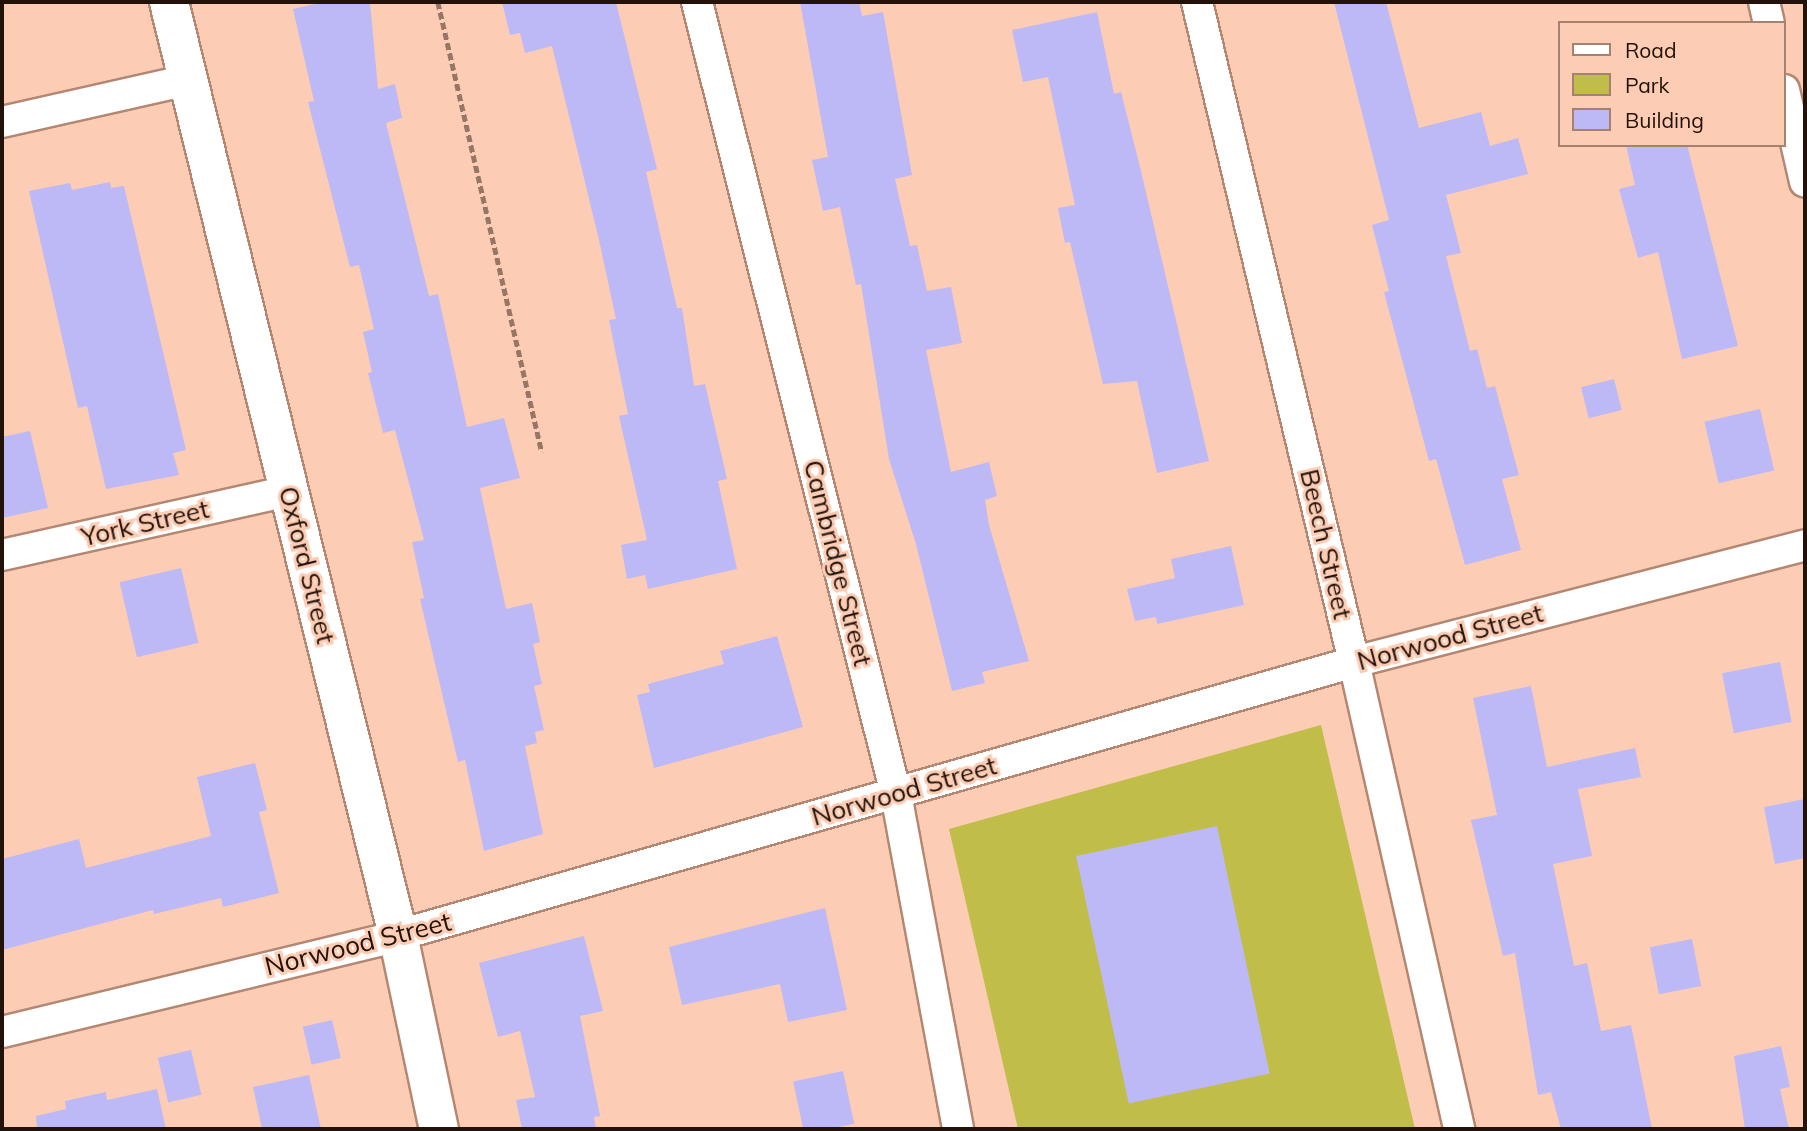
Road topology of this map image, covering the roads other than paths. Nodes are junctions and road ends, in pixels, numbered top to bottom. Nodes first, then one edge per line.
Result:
1 (169, 2) edge
2 (697, 2) edge
3 (1196, 2) edge
4 (1764, 2) edge
5 (1769, 21) edge
6 (188, 80) junction
7 (1786, 99) edge
8 (2, 122) edge
9 (1805, 182) edge
10 (289, 491) junction
11 (1805, 545) edge
12 (2, 555) edge
13 (1354, 662) junction
14 (896, 794) junction
15 (398, 935) junction
16 (2, 1032) edge
17 (439, 1129) edge
18 (958, 1129) edge
19 (1459, 1129) edge

1 - 6 main road, Oxford Street
2 - 14 street, Cambridge Street
3 - 13 street, Beech Street
4 - 5 street
6 - 8 street
6 - 10 main road, Oxford Street
7 - 9 street
10 - 12 street, York Street
10 - 15 main road, Oxford Street
11 - 13 street, Norwood Street
13 - 14 street, Norwood Street
13 - 19 street, Beech Street
14 - 15 street, Norwood Street
14 - 18 street, Cambridge Street
15 - 16 street, Norwood Street
15 - 17 main road, Oxford Street

